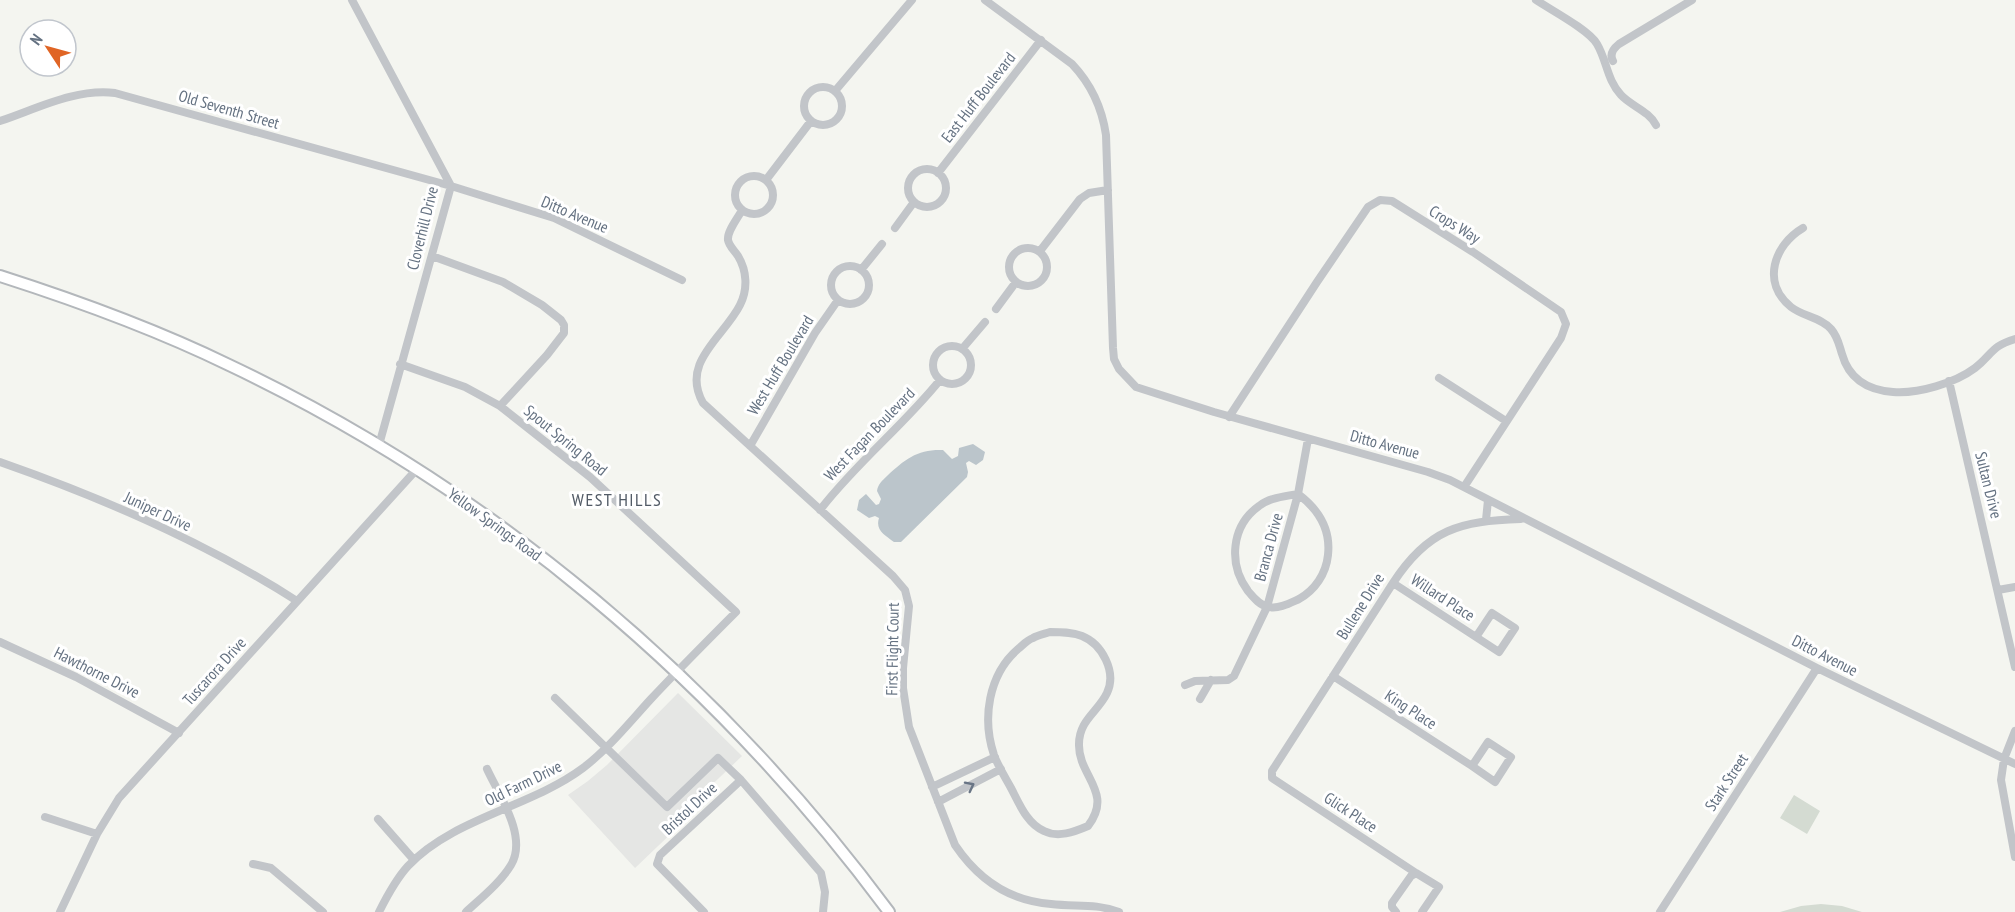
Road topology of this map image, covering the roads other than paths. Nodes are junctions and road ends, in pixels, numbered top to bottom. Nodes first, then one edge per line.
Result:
1 (352, 0) edge
2 (912, 0) edge
3 (984, 0) edge
4 (1536, 0) edge
5 (1692, 0) edge
6 (1041, 40) junction
7 (1613, 61) dead end
8 (835, 91) junction
9 (0, 121) edge
10 (811, 121) junction
11 (1656, 126) dead end
12 (938, 173) junction
13 (766, 180) junction
14 (451, 186) junction
15 (1108, 190) junction
16 (914, 202) junction
17 (742, 210) junction
18 (895, 228) dead end
19 (1803, 228) dead end
20 (882, 244) dead end
21 (1040, 251) junction
22 (432, 256) junction
23 (861, 270) junction
24 (0, 276) edge
25 (682, 280) dead end
26 (1016, 282) junction
27 (838, 300) junction
28 (996, 309) dead end
29 (985, 322) dead end
30 (2015, 339) edge
31 (962, 349) junction
32 (400, 364) junction
33 (1439, 378) dead end
34 (940, 380) junction
35 (1949, 381) junction
36 (500, 406) junction
37 (1229, 417) junction
38 (1506, 421) junction
39 (1308, 439) junction
40 (379, 445) junction
41 (750, 446) junction
42 (0, 462) edge
43 (417, 469) junction
44 (1464, 487) junction
45 (1298, 494) junction
46 (1488, 500) junction
47 (820, 510) junction
48 (1523, 519) junction
49 (1486, 520) junction
50 (1393, 583) junction
51 (2015, 586) edge
52 (1998, 590) junction
53 (297, 601) junction
54 (1267, 608) junction
55 (1476, 637) junction
56 (0, 642) edge
57 (2015, 667) edge
58 (1817, 668) junction
59 (677, 671) junction
60 (1333, 676) junction
61 (1211, 680) junction
62 (1185, 686) dead end
63 (555, 698) dead end
64 (1200, 699) dead end
65 (2015, 731) edge
66 (179, 733) junction
67 (606, 747) junction
68 (995, 757) junction
69 (2004, 759) junction
70 (2015, 764) edge
71 (1472, 766) junction
72 (488, 769) dead end
73 (1001, 769) junction
74 (1271, 775) joint
75 (741, 780) junction
76 (932, 787) junction
77 (938, 802) junction
78 (506, 808) junction
79 (45, 817) dead end
80 (378, 819) dead end
81 (97, 834) junction
82 (2015, 857) edge
83 (414, 860) junction
84 (253, 864) dead end
85 (1416, 873) junction
86 (60, 912) edge
87 (323, 912) edge
88 (380, 912) edge
89 (466, 912) edge
90 (704, 912) edge
91 (823, 912) edge
92 (889, 912) edge
93 (1119, 912) edge
94 (1396, 912) edge
95 (1422, 912) edge
96 (1660, 912) edge

1 - 14 street, Cloverhill Drive
2 - 8 street
3 - 6 street, Ditto Avenue
4 - 11 street
5 - 7 street
6 - 12 street, East Huff Boulevard
6 - 15 street, Ditto Avenue
8 - 10 street
8 - 10 street
9 - 14 street, Old Seventh Street
10 - 13 street
12 - 16 street
12 - 16 street
13 - 17 street
13 - 17 street
14 - 22 street, Cloverhill Drive
14 - 25 street, Ditto Avenue
15 - 21 street
15 - 37 street, Ditto Avenue
16 - 18 street
17 - 41 street, First Flight Court
19 - 35 street
20 - 23 street
21 - 26 street
21 - 26 street
22 - 32 street, Cloverhill Drive
22 - 36 street
23 - 27 street
23 - 27 street
24 - 40 main road, Yellow Springs Road
26 - 28 street
27 - 41 street, West Huff Boulevard
29 - 31 street
30 - 35 street
31 - 34 street
31 - 34 street
32 - 36 street, Spout Spring Road
32 - 40 street, Cloverhill Drive
33 - 38 street
34 - 47 street, West Fagan Boulevard
35 - 52 street, Sultan Drive
36 - 59 street, Spout Spring Road
37 - 38 street, Crops Way
37 - 39 street, Ditto Avenue
38 - 44 street, Crops Way
39 - 44 street, Ditto Avenue
39 - 45 street, Branca Drive
40 - 43 main road, Yellow Springs Road
41 - 47 street, First Flight Court
42 - 53 street, Juniper Drive
43 - 53 street, Tuscarora Drive
43 - 59 main road, Yellow Springs Road
44 - 46 street, Ditto Avenue
45 - 54 street, Branca Drive
45 - 54 street, Branca Drive
45 - 54 street, Branca Drive
46 - 48 street, Ditto Avenue
46 - 49 street
47 - 76 street, First Flight Court
48 - 49 street, Bullene Drive
48 - 58 street, Ditto Avenue
49 - 50 street, Bullene Drive
50 - 55 street, Willard Place
50 - 60 street, Bullene Drive
51 - 52 street
52 - 57 street, Sultan Drive
53 - 66 street, Tuscarora Drive
54 - 61 street, Branca Drive
55 - 55 street, Willard Place
56 - 66 street, Hawthorne Drive
58 - 69 street, Ditto Avenue
58 - 96 street, Stark Street
59 - 67 street, Old Farm Drive
59 - 92 main road, Yellow Springs Road
60 - 71 street, King Place
60 - 74 street, Bullene Drive
61 - 62 street, Branca Drive
61 - 64 street
63 - 67 street
65 - 69 street
66 - 81 street, Tuscarora Drive
67 - 75 street, Bristol Drive
67 - 78 street, Old Farm Drive
68 - 73 street
68 - 73 street
68 - 76 street
69 - 70 street, Ditto Avenue
69 - 82 street
71 - 71 street, King Place
72 - 78 street
77 -> 73 street
74 - 85 street, Glick Place
75 - 90 street, Bristol Drive
75 - 91 street, Bristol Drive
76 - 77 street, First Flight Court
77 - 93 street, First Flight Court
78 - 83 street, Old Farm Drive
78 - 89 street
79 - 81 street
80 - 83 street
81 - 86 street, Tuscarora Drive
83 - 88 street, Old Farm Drive
84 - 87 street
85 - 94 street
85 - 95 street, Glick Place

